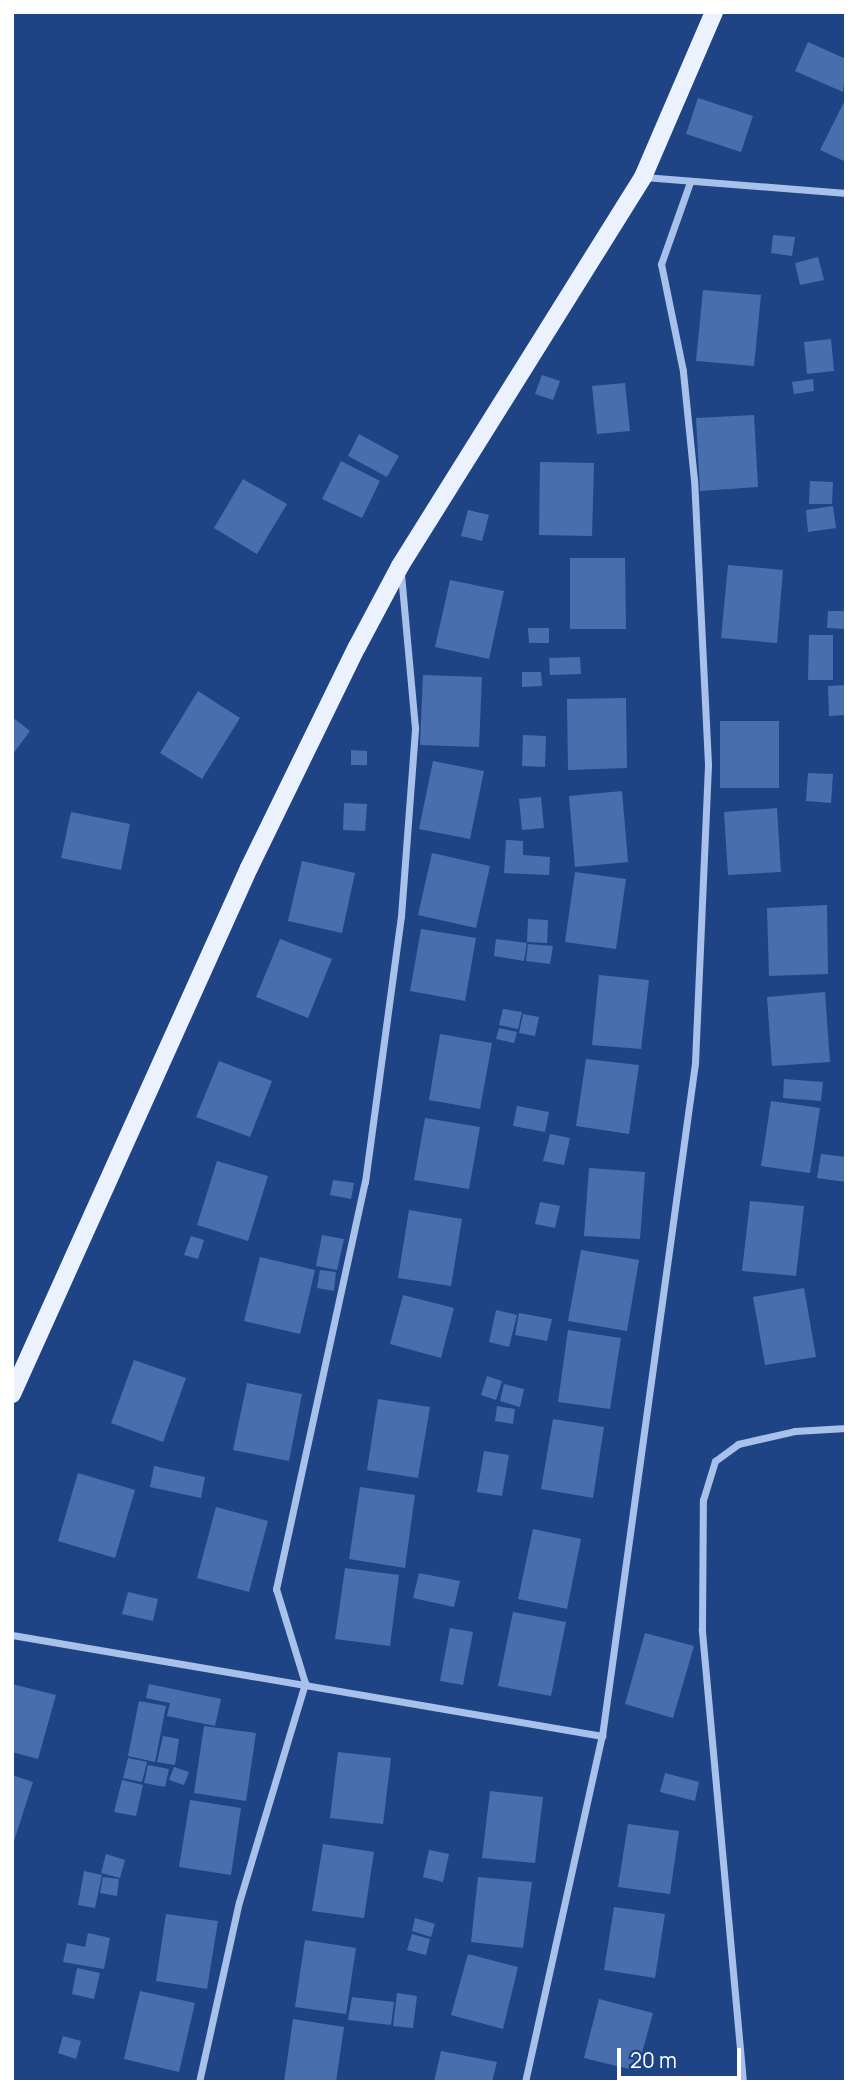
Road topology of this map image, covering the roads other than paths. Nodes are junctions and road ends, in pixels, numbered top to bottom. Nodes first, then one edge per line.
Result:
1 (714, 12) edge
2 (643, 177) junction
3 (690, 182) junction
4 (846, 193) edge
5 (400, 566) junction
6 (12, 1394) edge
7 (846, 1428) edge
8 (12, 1635) edge
9 (304, 1682) junction
10 (602, 1736) junction
11 (199, 2082) edge
12 (526, 2082) edge
13 (743, 2082) edge

1 - 2 main road
2 - 3 street
2 - 5 main road
3 - 4 street
3 - 10 street
5 - 6 main road
5 - 9 street
7 - 13 street
8 - 9 street
9 - 10 street
9 - 11 street
10 - 12 street

